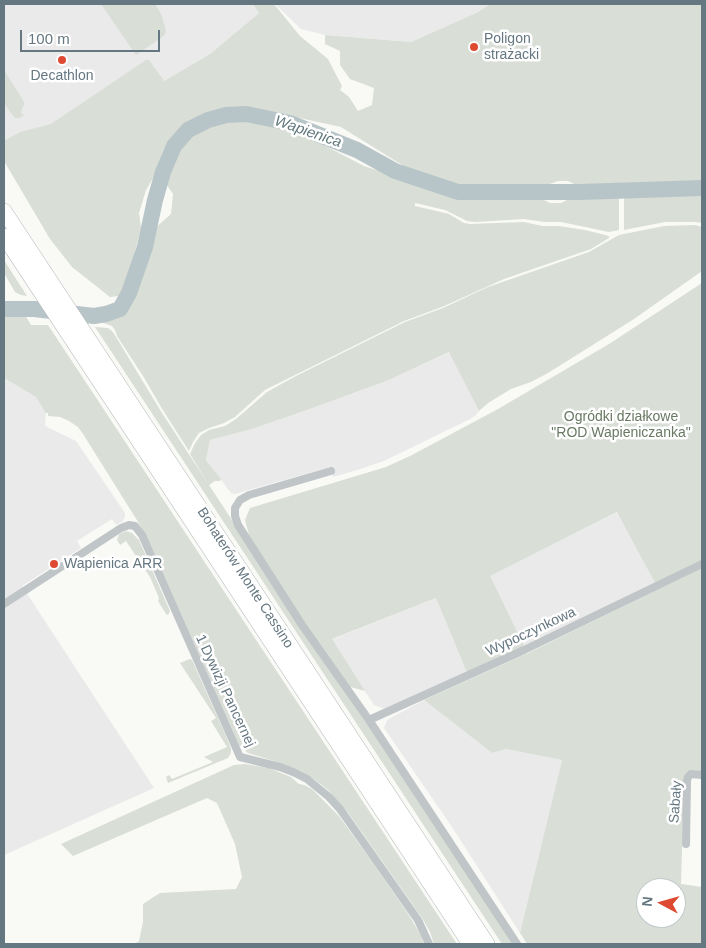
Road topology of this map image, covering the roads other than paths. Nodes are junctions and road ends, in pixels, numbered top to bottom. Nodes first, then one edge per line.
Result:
1 (4, 203) edge
2 (4, 211) edge
3 (4, 236) edge
4 (21, 237) junction
5 (331, 471) dead end
6 (702, 564) edge
7 (4, 604) edge
8 (369, 720) junction
9 (702, 775) edge
10 (686, 844) dead end
11 (429, 944) edge
12 (470, 944) edge
13 (487, 944) edge
14 (517, 944) edge

1 - 4 highway
2 - 4 highway, Bohaterów Monte Cassino
3 - 12 highway, Bohaterów Monte Cassino
4 - 13 highway, Bohaterów Monte Cassino
5 - 8 street
6 - 8 street, Wypoczynkowa
7 - 11 street, 1 Dywizji Pancernej
8 - 14 street
9 - 10 street, Sabały

